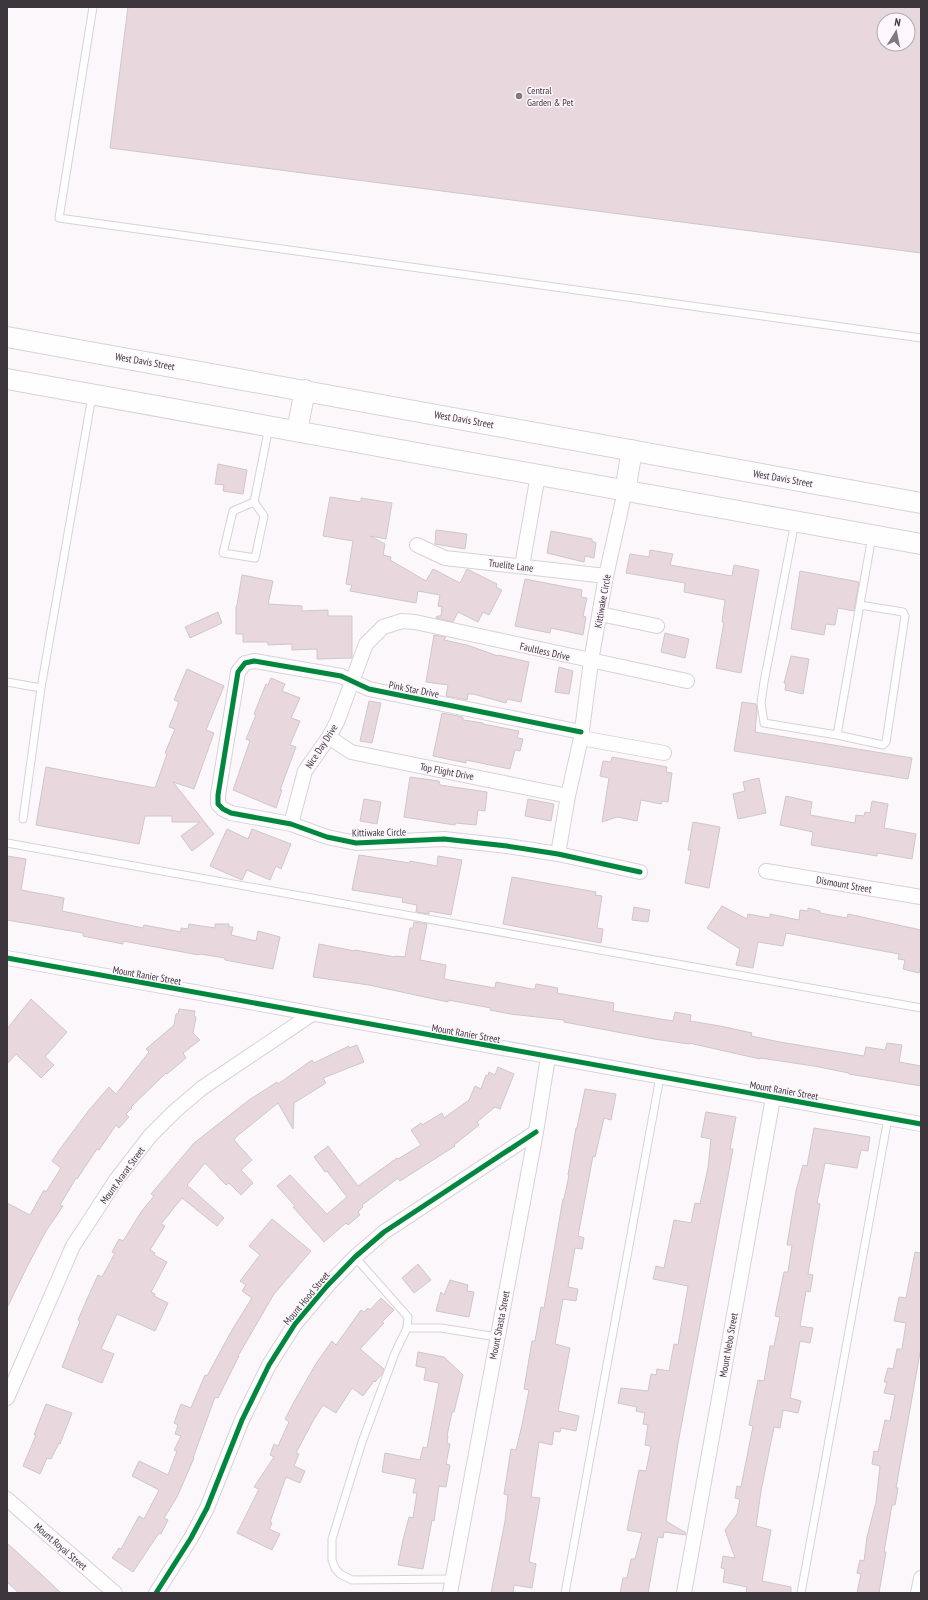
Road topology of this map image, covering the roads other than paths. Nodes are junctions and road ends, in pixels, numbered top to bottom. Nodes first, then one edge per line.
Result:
1 (93, 7) edge
2 (7, 336) edge
3 (921, 338) edge
4 (7, 379) edge
5 (305, 390) junction
6 (92, 394) junction
7 (269, 426) junction
8 (297, 431) junction
9 (632, 450) junction
10 (538, 475) junction
11 (625, 491) junction
12 (254, 502) junction
13 (921, 503) edge
14 (796, 522) junction
15 (872, 536) junction
16 (921, 544) edge
17 (417, 545) dead end
18 (522, 566) junction
19 (606, 576) junction
20 (860, 605) junction
21 (600, 614) junction
22 (402, 621) joint
23 (657, 626) dead end
24 (591, 661) junction
25 (244, 663) joint
26 (352, 681) junction
27 (687, 681) dead end
28 (7, 682) edge
29 (41, 688) junction
30 (581, 735) junction
31 (837, 735) junction
32 (329, 737) junction
33 (664, 753) dead end
34 (568, 796) junction
35 (23, 819) dead end
36 (291, 824) junction
37 (7, 843) edge
38 (558, 854) junction
39 (766, 871) dead end
40 (640, 872) dead end
41 (921, 896) edge
42 (7, 958) edge
43 (921, 1008) edge
44 (312, 1014) junction
45 (548, 1056) junction
46 (660, 1076) junction
47 (773, 1098) junction
48 (888, 1118) junction
49 (921, 1124) edge
50 (536, 1132) junction
51 (355, 1257) junction
52 (407, 1328) junction
53 (497, 1337) junction
54 (7, 1398) edge
55 (7, 1499) edge
56 (452, 1578) junction
57 (921, 1578) edge
58 (115, 1593) edge
59 (156, 1593) edge
60 (450, 1593) edge
61 (565, 1593) edge
62 (684, 1593) edge
63 (801, 1593) edge
64 (918, 1593) edge

1 - 3 lane
2 - 5 main road, West Davis Street
4 - 6 main road
5 - 8 main road
5 - 9 main road, West Davis Street
6 - 7 main road
6 - 29 lane
7 - 8 main road
7 - 12 lane
8 - 10 main road
9 - 11 main road
9 - 13 main road, West Davis Street
10 - 11 main road
10 - 18 street
11 - 14 main road
11 - 19 street, Kittiwake Circle
12 - 12 lane
14 - 15 main road
14 - 31 lane
15 - 16 main road
15 - 20 lane
17 - 18 street, Truelite Lane
18 - 19 street, Truelite Lane
19 - 21 street, Kittiwake Circle
20 - 31 lane
20 - 31 lane
21 - 23 street
21 - 24 street, Kittiwake Circle
22 - 24 street, Faultless Drive
22 - 26 street, Nice Day Drive
24 - 27 street, Faultless Drive
24 - 30 street, Kittiwake Circle
25 - 26 street, Pink Star Drive
25 - 36 street, Kittiwake Circle
26 - 30 street, Pink Star Drive
26 - 32 street, Nice Day Drive
28 - 29 lane
29 - 35 lane
30 - 33 street, Pink Star Drive
30 - 34 street, Kittiwake Circle
32 - 34 street, Top Flight Drive
32 - 36 street, Nice Day Drive
34 - 38 street, Kittiwake Circle
36 - 38 street, Kittiwake Circle
37 - 43 lane
38 - 40 street, Kittiwake Circle
39 - 41 street, Dismount Street
42 - 44 street, Mount Ranier Street
44 - 45 street, Mount Ranier Street
44 - 54 street, Mount Ararat Street
45 - 46 street, Mount Ranier Street
45 - 50 street, Mount Shasta Street
46 - 47 street, Mount Ranier Street
46 - 61 lane
47 - 48 street, Mount Ranier Street
47 - 62 street, Mount Nebo Street
48 - 49 street, Mount Ranier Street
48 - 63 lane
50 - 51 street, Mount Hood Street
50 - 53 street, Mount Shasta Street
51 - 52 lane
51 - 59 street, Mount Hood Street
52 - 53 lane
52 - 56 lane
53 - 56 street, Mount Shasta Street
55 - 58 street, Mount Royal Street
56 - 60 street, Mount Shasta Street
57 - 64 street

